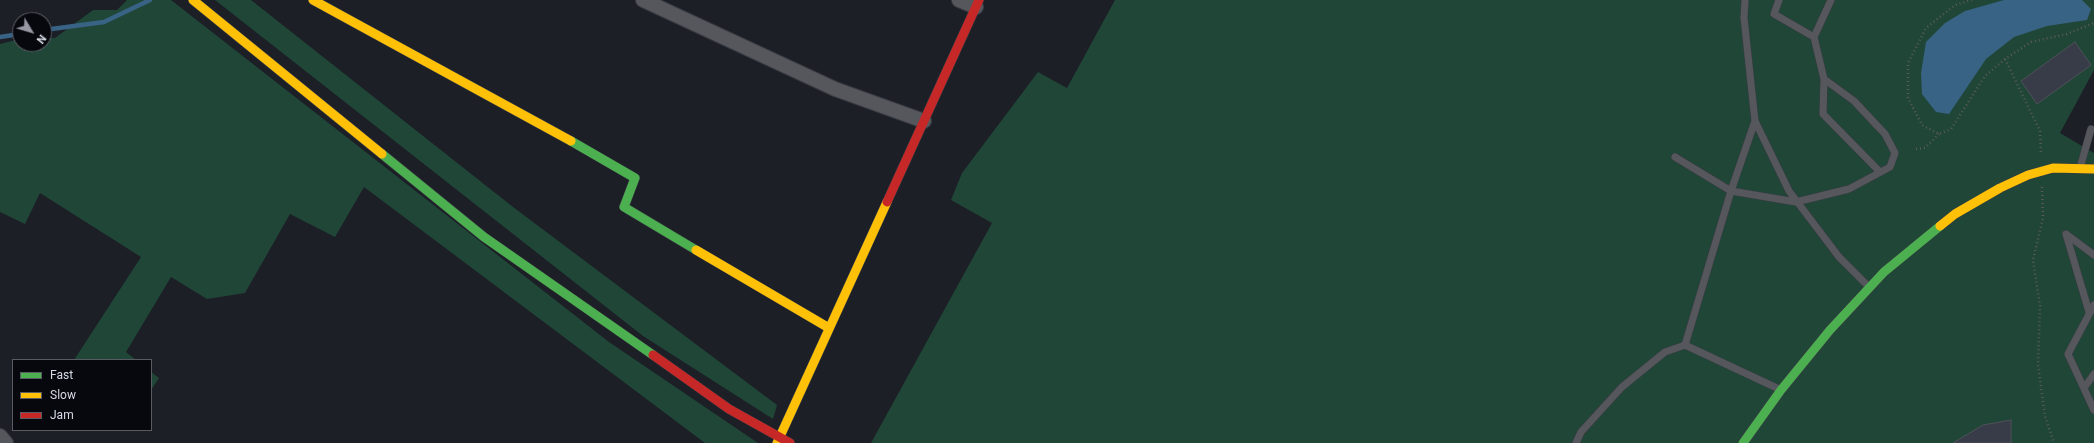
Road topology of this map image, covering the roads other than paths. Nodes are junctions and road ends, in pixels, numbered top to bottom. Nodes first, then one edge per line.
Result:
1 (313, 0) edge
2 (643, 0) edge
3 (959, 0) edge
4 (1745, 0) edge
5 (1779, 0) edge
6 (1831, 0) edge
7 (202, 3) edge
8 (978, 4) edge
9 (1814, 37) junction
10 (1824, 79) junction
11 (924, 121) junction
12 (1755, 121) junction
13 (2091, 129) dead end
14 (1675, 157) dead end
15 (2080, 168) junction
16 (2094, 169) edge
17 (1880, 172) junction
18 (1731, 191) junction
19 (1796, 202) junction
20 (2094, 255) edge
21 (1870, 287) junction
22 (2094, 305) edge
23 (2089, 312) junction
24 (830, 328) junction
25 (1685, 345) junction
26 (2094, 374) edge
27 (2084, 388) junction
28 (1781, 390) junction
29 (2094, 410) edge
30 (0, 436) edge
31 (778, 440) edge
32 (6, 443) edge
33 (790, 443) edge
34 (1576, 443) edge
35 (1743, 443) edge

1 - 24 street
2 - 11 street
3 - 8 street
4 - 12 lane
5 - 9 lane
6 - 9 lane
7 - 31 street
8 - 11 street
9 - 10 lane
10 - 17 lane
10 - 17 lane
11 - 24 street
12 - 18 lane
12 - 19 lane
13 - 15 lane
14 - 18 lane
15 - 16 street
15 - 21 street
17 - 19 lane
18 - 19 lane
18 - 25 lane
19 - 21 lane
20 - 23 lane
21 - 28 street
22 - 23 lane
23 - 27 lane
24 - 31 street
25 - 28 lane
25 - 34 lane
26 - 27 lane
27 - 29 lane
28 - 35 street
30 - 32 street
31 - 33 street

